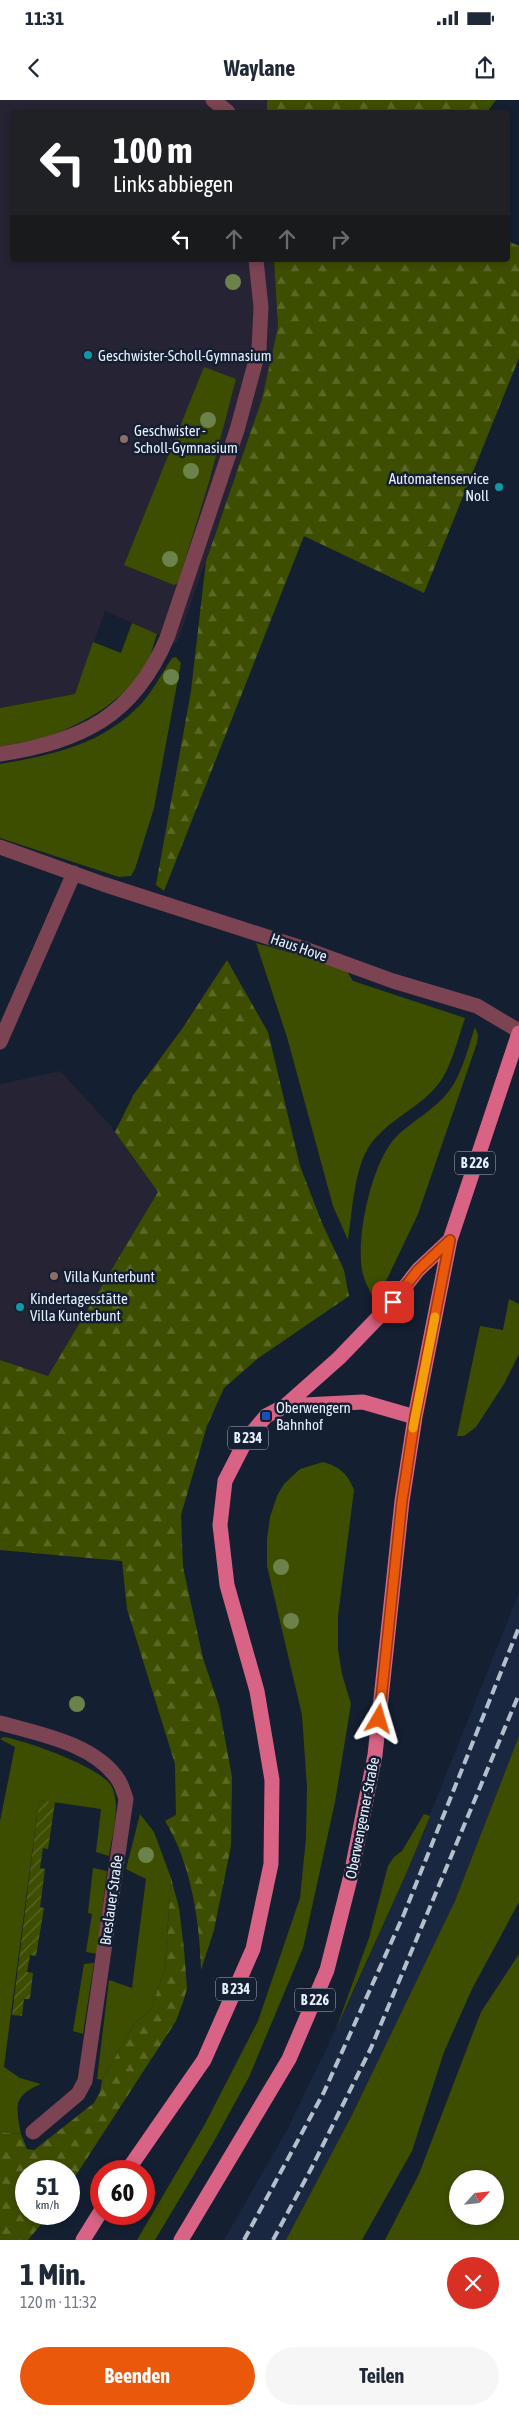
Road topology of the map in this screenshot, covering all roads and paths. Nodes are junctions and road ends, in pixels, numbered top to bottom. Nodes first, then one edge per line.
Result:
1 (213, 100) edge
2 (226, 110) edge
3 (256, 262) edge
4 (0, 754) edge
5 (0, 847) edge
6 (74, 873) junction
7 (519, 1032) edge
8 (0, 1042) edge
9 (450, 1240) junction
10 (286, 1406) junction
11 (415, 1417) junction
12 (0, 1723) edge
13 (33, 2132) dead end
14 (135, 2160) edge
15 (92, 2225) edge
16 (83, 2240) edge
17 (181, 2240) edge

1 - 2 street
3 - 4 street
5 - 6 street, Haus Hove
6 - 7 street, Haus Hove
6 - 8 street
7 - 9 main road, B 226
9 - 10 main road
9 - 11 main road, Oberwengerner Straße / B 226
10 - 11 main road, B 234
10 - 14 main road, B 234
11 - 17 main road, Oberwengerner Straße / B 226
12 - 13 street, Breslauer Straße
15 - 16 main road

